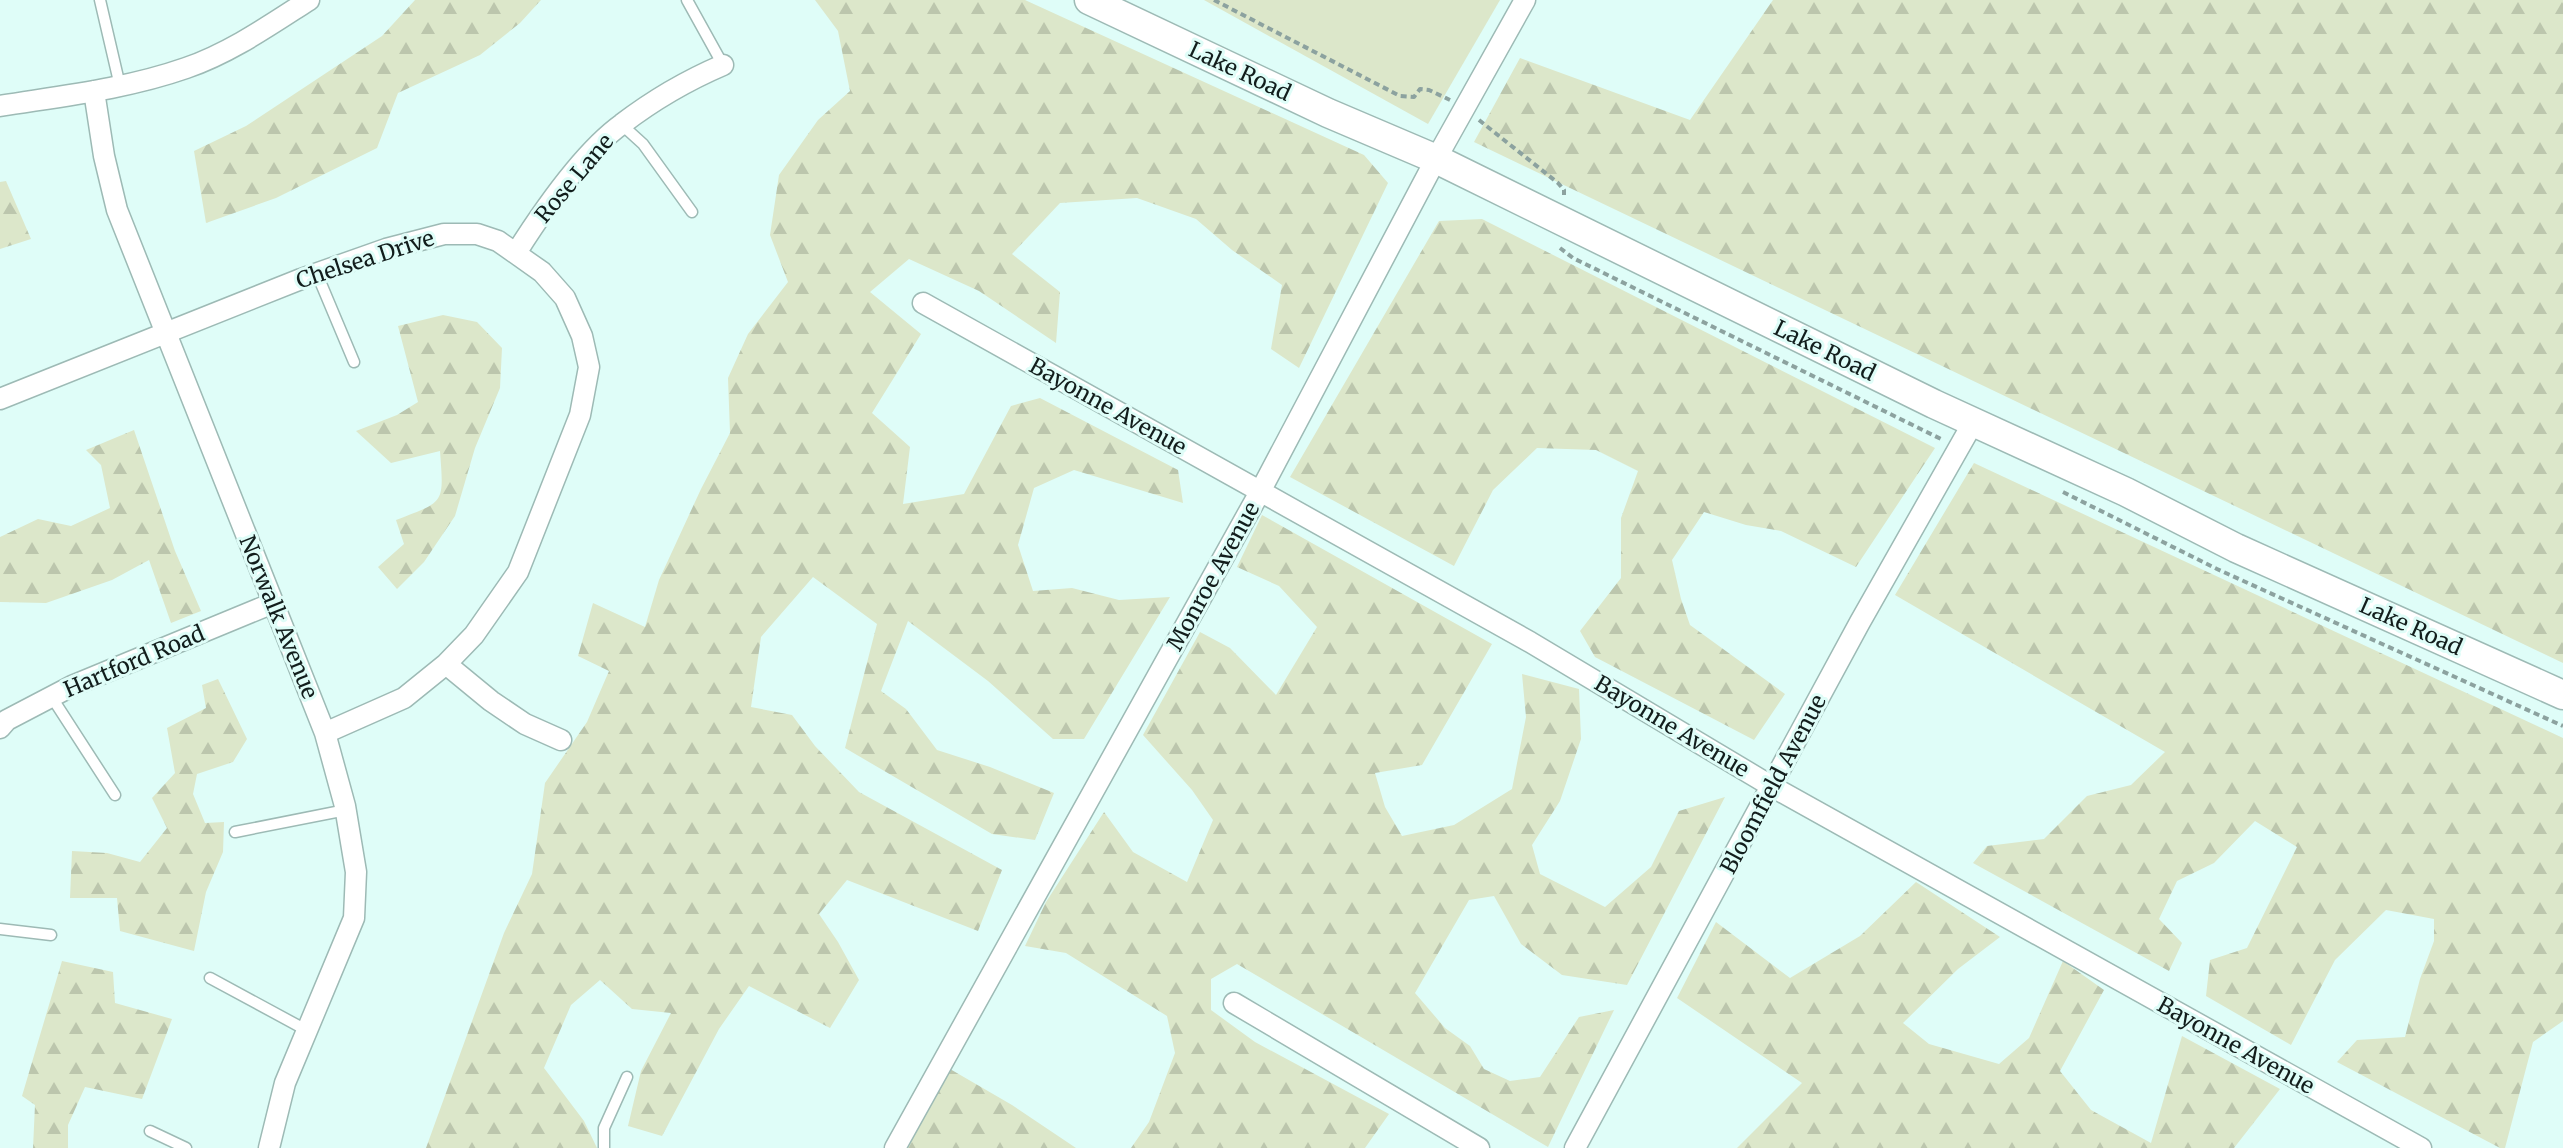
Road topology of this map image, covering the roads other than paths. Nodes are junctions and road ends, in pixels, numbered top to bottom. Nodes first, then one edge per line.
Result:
1 (100, 0) edge
2 (309, 0) edge
3 (687, 0) edge
4 (1089, 0) edge
5 (1525, 0) edge
6 (723, 65) joint
7 (120, 86) junction
8 (94, 91) junction
9 (0, 106) edge
10 (621, 124) junction
11 (1436, 159) junction
12 (692, 212) dead end
13 (516, 253) junction
14 (317, 274) junction
15 (923, 303) dead end
16 (165, 332) junction
17 (354, 362) dead end
18 (0, 399) edge
19 (1974, 421) junction
20 (1261, 490) junction
21 (273, 603) junction
22 (446, 664) junction
23 (2563, 695) edge
24 (51, 696) junction
25 (0, 728) edge
26 (325, 733) junction
27 (561, 740) dead end
28 (1771, 786) junction
29 (115, 795) dead end
30 (346, 810) junction
31 (235, 832) dead end
32 (0, 929) edge
33 (51, 935) dead end
34 (210, 978) dead end
35 (1234, 1003) dead end
36 (308, 1031) junction
37 (627, 1077) dead end
38 (150, 1131) dead end
39 (186, 1148) edge
40 (269, 1148) edge
41 (604, 1148) edge
42 (895, 1148) edge
43 (1479, 1148) edge
44 (1575, 1148) edge
45 (2421, 1148) edge

1 - 7 lane
2 - 7 street
3 - 6 lane
4 - 11 street, Lake Road
5 - 11 street, Monroe Avenue
6 - 10 street, Rose Lane
7 - 8 street
8 - 9 street
8 - 16 street, Norwalk Avenue
10 - 12 lane
10 - 13 street, Rose Lane
11 - 19 street, Lake Road
11 - 20 street, Monroe Avenue
13 - 14 street, Chelsea Drive
13 - 22 street, Chelsea Drive
14 - 16 street, Chelsea Drive
14 - 17 lane
15 - 20 street, Bayonne Avenue
16 - 18 street, Chelsea Drive
16 - 21 street, Norwalk Avenue
19 - 23 street, Lake Road
19 - 28 street, Bloomfield Avenue
20 - 28 street, Bayonne Avenue
20 - 42 street, Monroe Avenue
21 - 24 street, Hartford Road
21 - 26 street, Norwalk Avenue
22 - 26 street, Chelsea Drive
22 - 27 street
24 - 25 street, Hartford Road
24 - 29 lane
26 - 30 street, Norwalk Avenue
28 - 44 street, Bloomfield Avenue
28 - 45 street, Bayonne Avenue
30 - 31 lane
30 - 36 street, Norwalk Avenue
32 - 33 lane
34 - 36 lane
35 - 43 street
36 - 40 street, Norwalk Avenue
37 - 41 lane
38 - 39 lane

